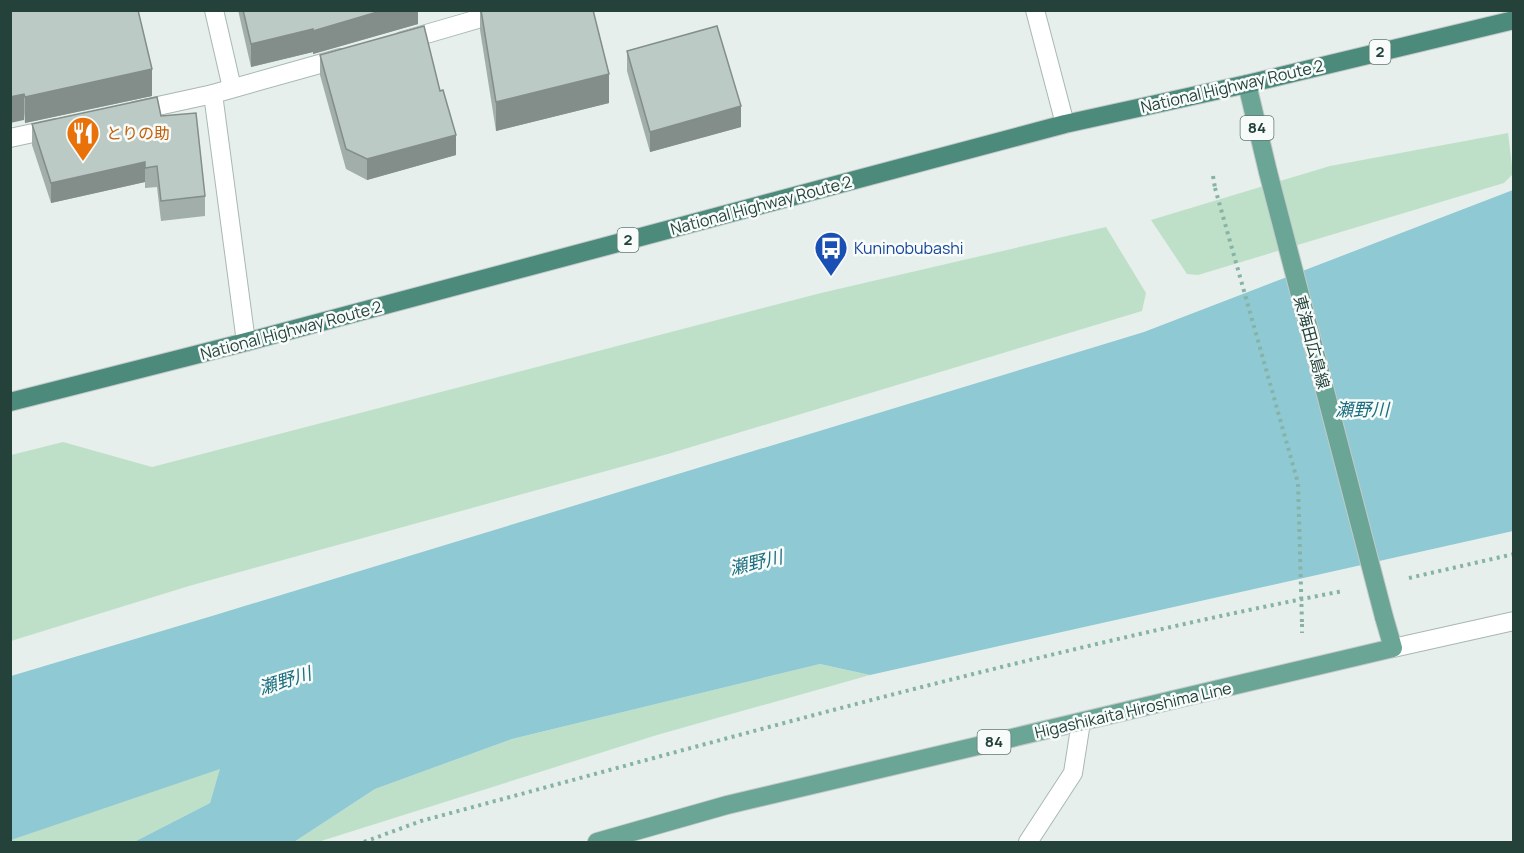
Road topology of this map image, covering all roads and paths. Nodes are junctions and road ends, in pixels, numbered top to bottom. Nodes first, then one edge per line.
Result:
1 (214, 10) edge
2 (510, 10) edge
3 (1035, 10) edge
4 (1514, 20) edge
5 (382, 46) edge
6 (359, 53) edge
7 (1247, 84) junction
8 (232, 88) junction
9 (213, 94) junction
10 (123, 113) edge
11 (78, 123) edge
12 (1065, 124) junction
13 (10, 138) edge
14 (1213, 176) dead end
15 (246, 342) junction
16 (10, 402) edge
17 (1514, 554) edge
18 (1406, 579) dead end
19 (1349, 590) dead end
20 (1514, 621) edge
21 (1302, 624) dead end
22 (1393, 648) junction
23 (1081, 722) junction
24 (364, 843) edge
25 (597, 843) edge
26 (1028, 843) edge

1 - 8 street
2 - 5 street
3 - 12 street
4 - 7 highway, National Highway Route 2 / 2
6 - 8 street
7 - 12 highway, National Highway Route 2 / 2
7 - 22 main road, 東海田広島線 / 84, bridge
8 - 9 street
9 - 10 street
9 - 15 street
11 - 13 street
12 - 15 highway, National Highway Route 2 / 2
14 - 21 path, bridge
15 - 16 highway, National Highway Route 2 / 2
17 - 18 path
19 - 24 path
20 - 22 street
22 - 23 main road, Higashikaita Hiroshima Line / 84
23 - 25 main road, Higashikaita Hiroshima Line / 84
23 - 26 street

